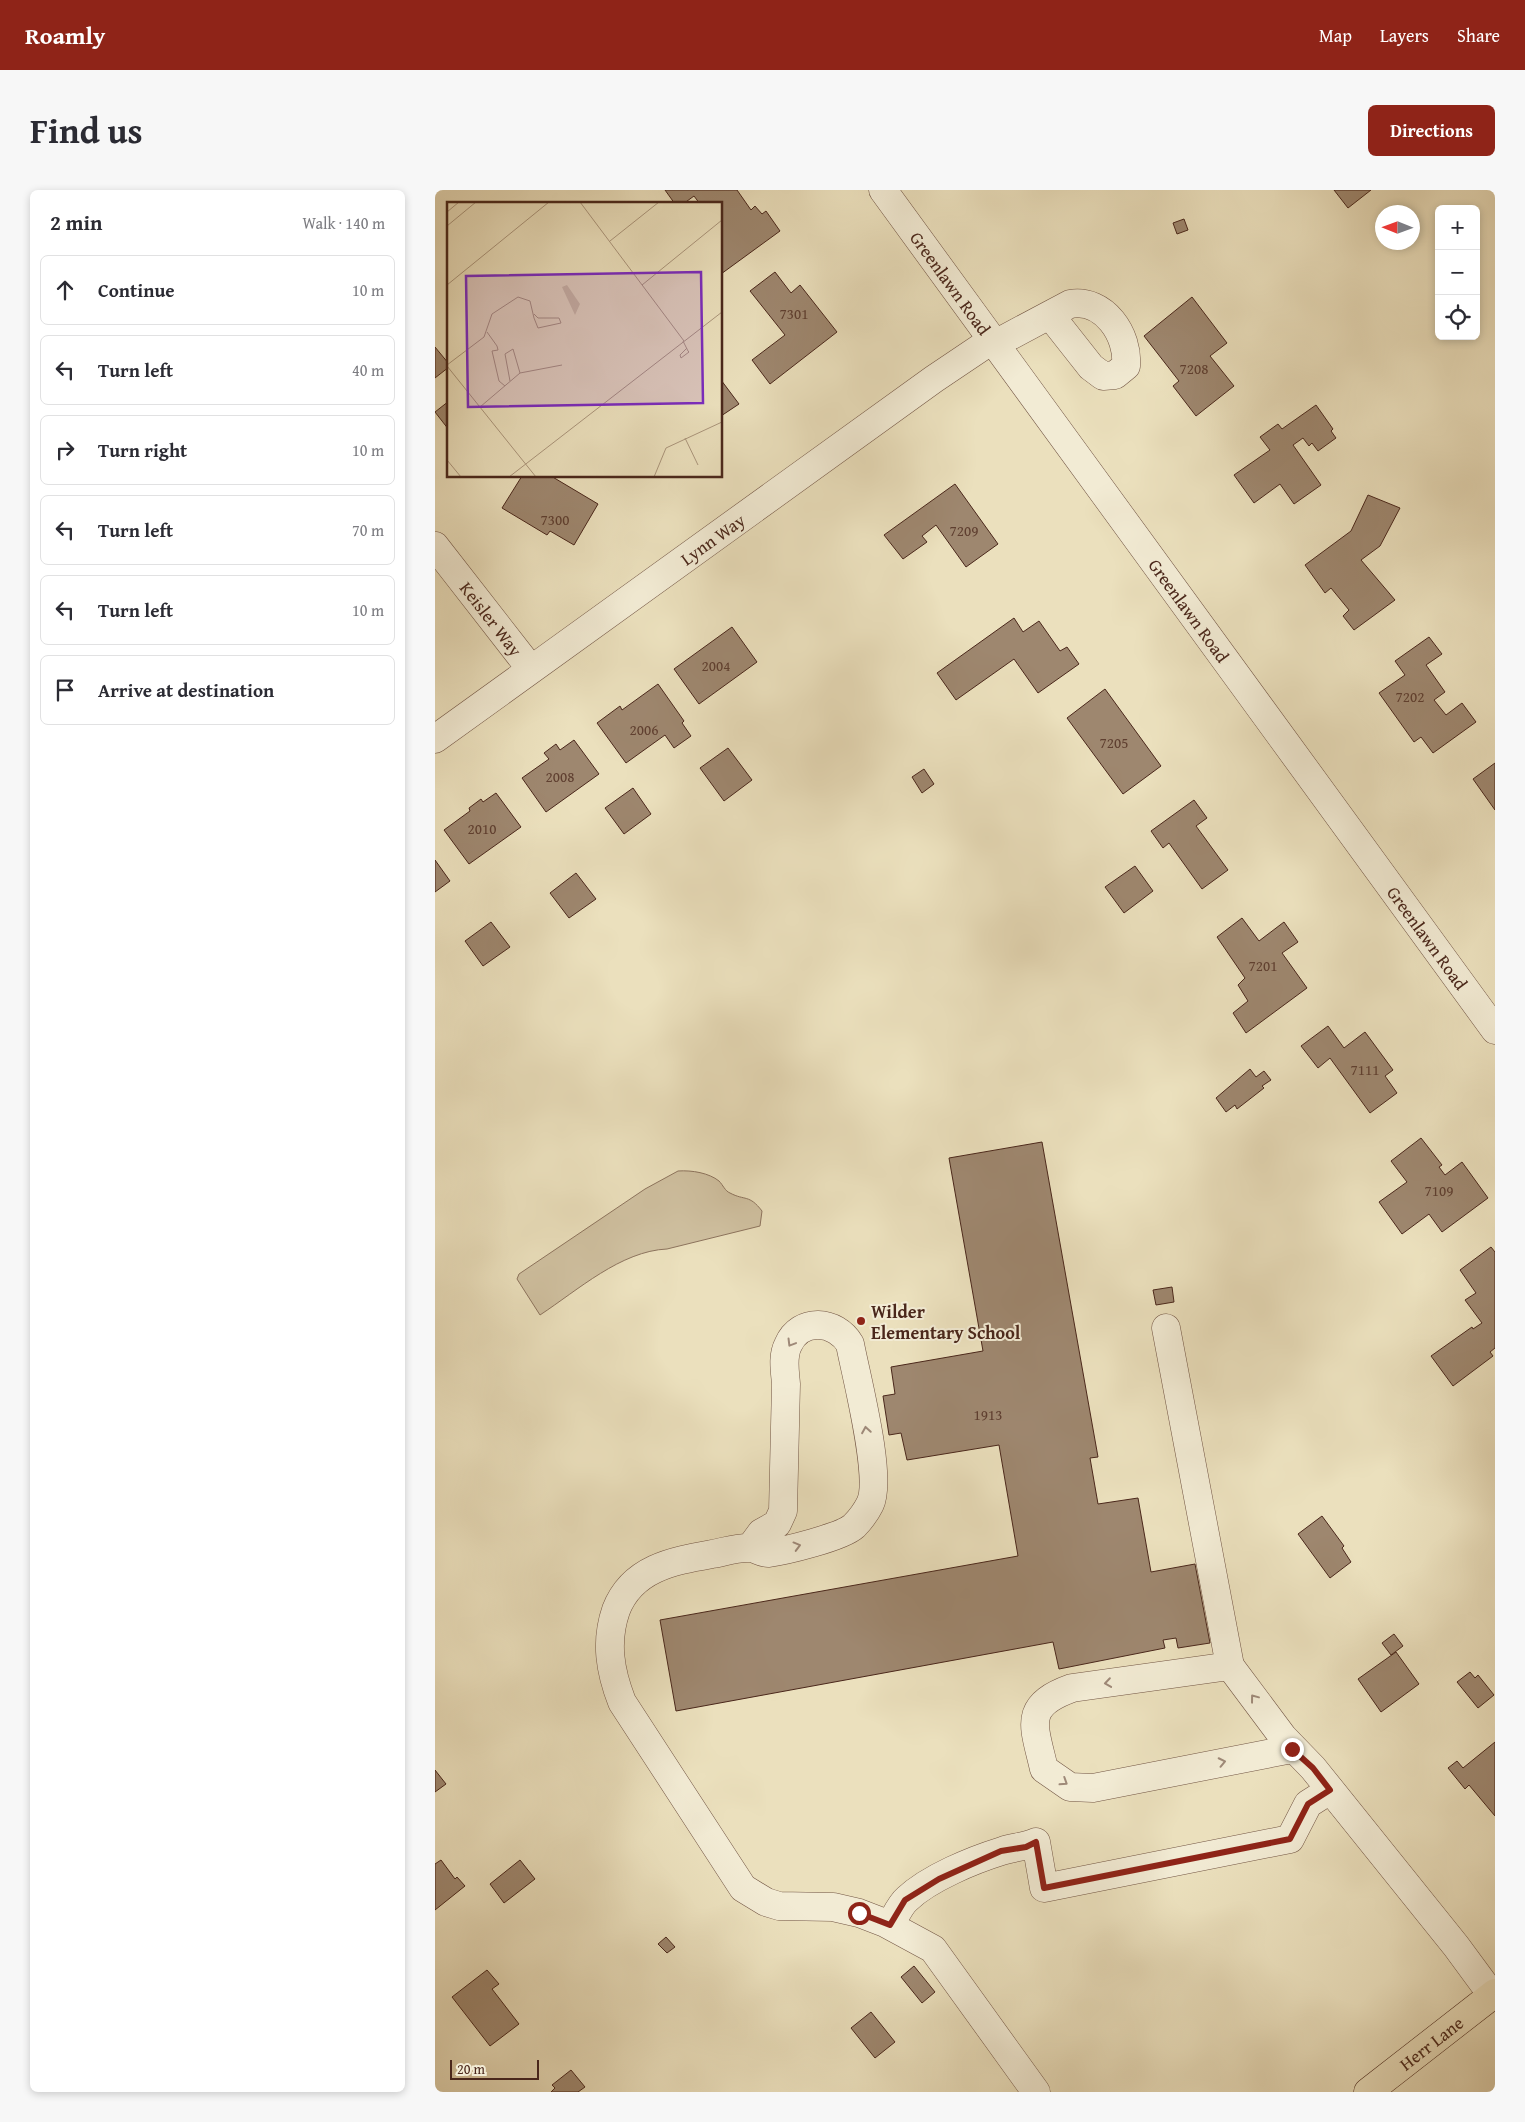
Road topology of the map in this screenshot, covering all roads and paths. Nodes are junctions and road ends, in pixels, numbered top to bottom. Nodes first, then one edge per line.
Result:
1 (883, 190) edge
2 (1050, 315) dead end
3 (993, 342) junction
4 (435, 546) edge
5 (530, 668) junction
6 (435, 739) edge
7 (1495, 1030) edge
8 (1167, 1328) dead end
9 (750, 1548) junction
10 (1230, 1666) junction
11 (1287, 1743) junction
12 (1330, 1790) junction
13 (890, 1925) junction
14 (1494, 1994) edge
15 (1036, 2092) edge
16 (1367, 2092) edge

1 - 3 street, Greenlawn Road
2 - 3 street, Lynn Way
3 - 5 street, Lynn Way
3 - 7 street, Greenlawn Road
4 - 5 street, Keisler Way
5 - 6 street, Lynn Way
8 - 10 street
9 -> 9 street
9 - 13 street
11 -> 10 street
10 -> 11 street
11 - 12 street
12 - 13 street
12 - 14 street
13 - 15 street
14 - 16 main road, Herr Lane

